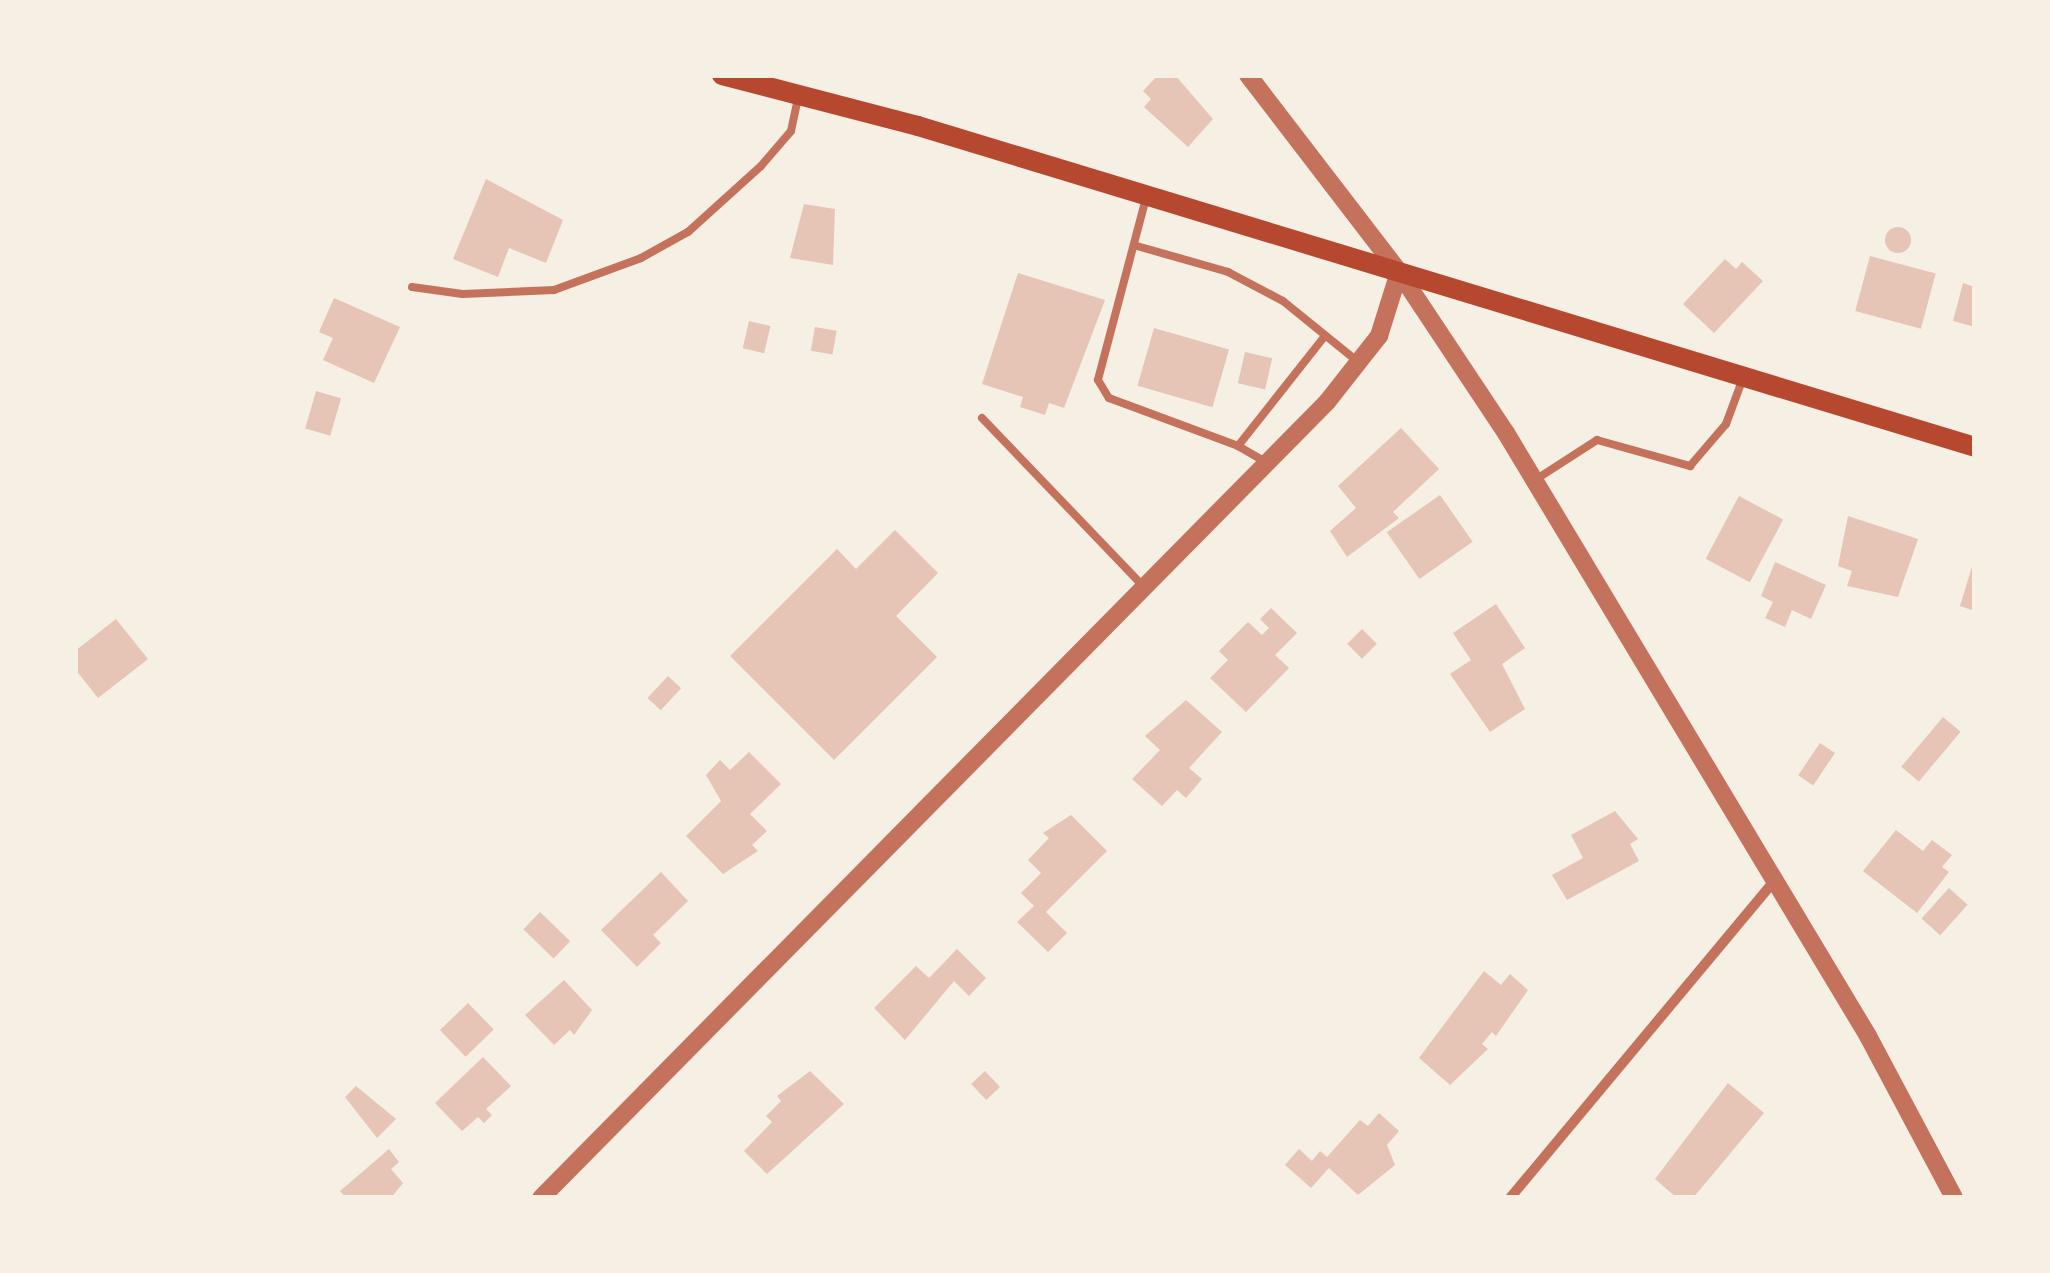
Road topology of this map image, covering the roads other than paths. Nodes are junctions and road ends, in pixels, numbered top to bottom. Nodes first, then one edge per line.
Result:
1 (722, 75) edge
2 (1248, 75) edge
3 (798, 93) junction
4 (1146, 194) junction
5 (1136, 246) junction
6 (1399, 272) junction
7 (412, 287) dead end
8 (1325, 336) junction
9 (1358, 361) junction
10 (1743, 378) junction
11 (982, 418) dead end
12 (1238, 446) junction
13 (1975, 447) edge
14 (1266, 463) junction
15 (1534, 480) junction
16 (1144, 586) junction
17 (1774, 881) junction
18 (540, 1198) edge
19 (1510, 1198) edge
20 (1954, 1198) edge

1 - 3 main road
2 - 6 street
3 - 4 main road
3 - 7 lane
4 - 5 lane
4 - 6 main road
5 - 8 lane
5 - 12 lane
6 - 9 street
6 - 10 main road
6 - 15 street
8 - 9 lane
8 - 12 lane
9 - 14 street
10 - 13 main road
10 - 15 lane
11 - 16 lane
12 - 14 lane
14 - 16 street
15 - 17 street
16 - 18 street
17 - 19 street
17 - 20 street

